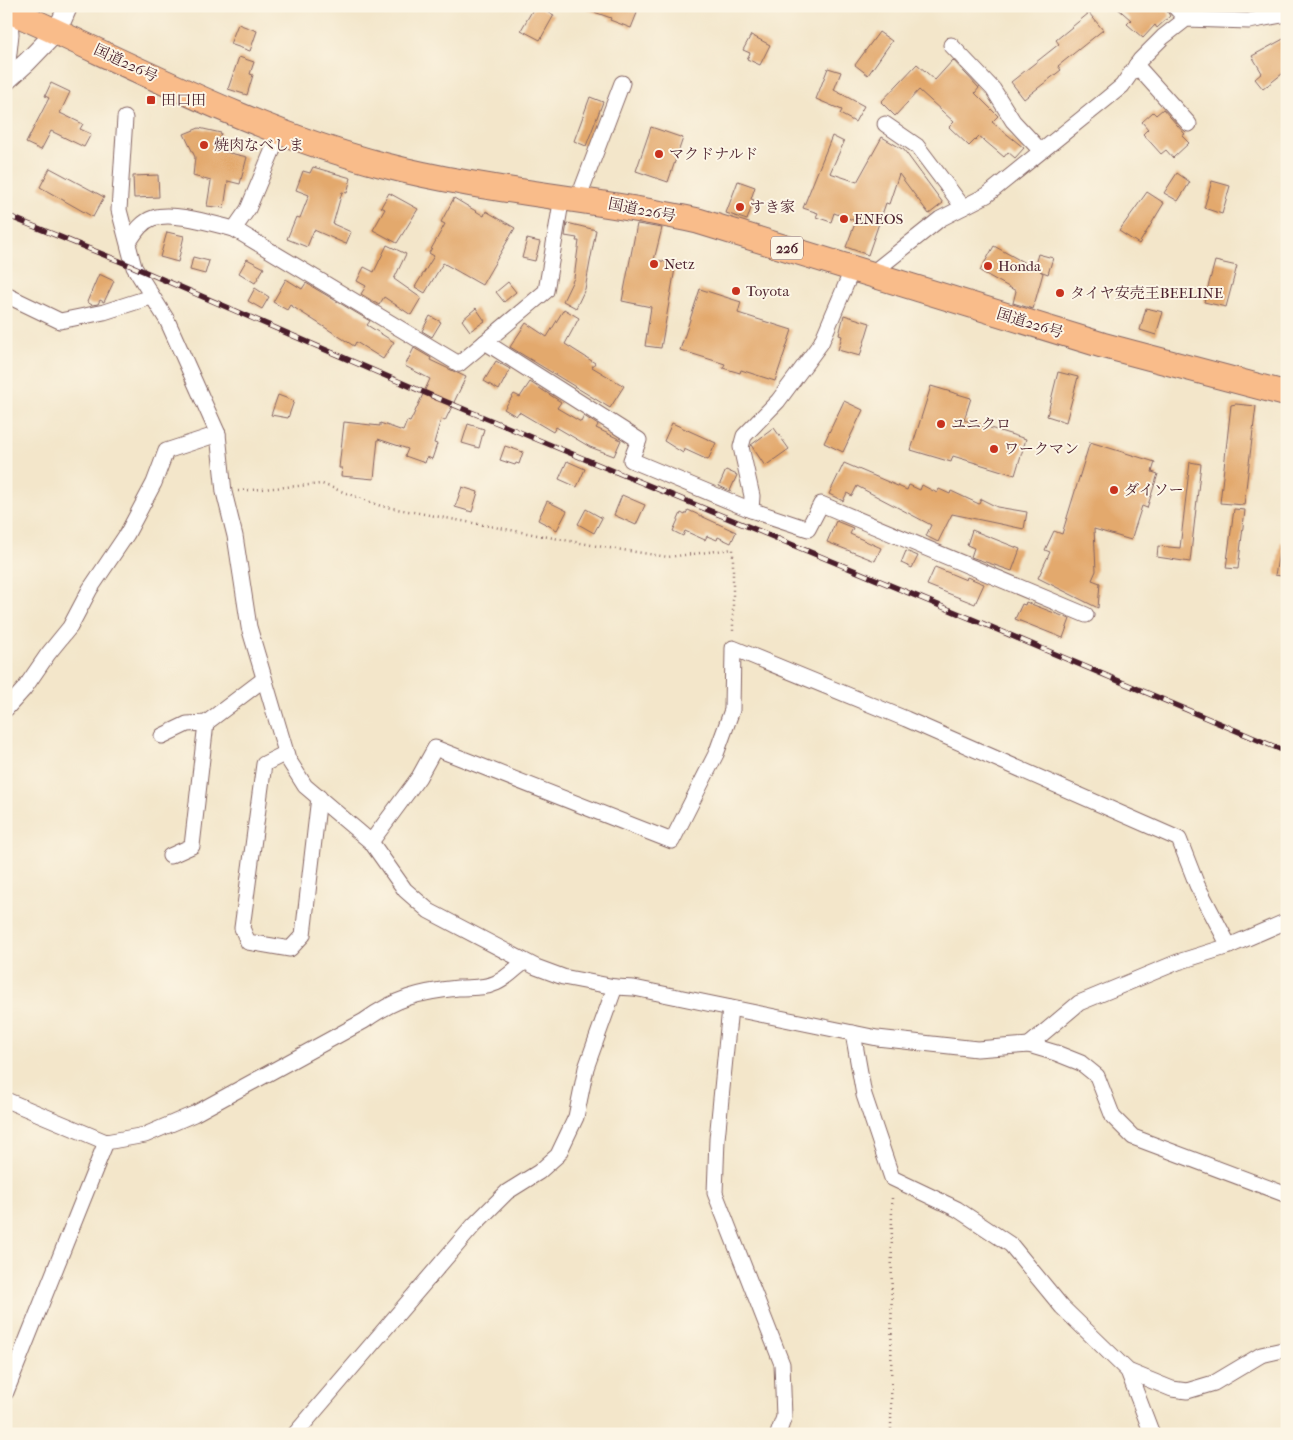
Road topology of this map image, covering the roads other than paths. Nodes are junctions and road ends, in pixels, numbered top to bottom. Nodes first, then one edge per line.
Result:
1 (68, 6) edge
2 (1174, 6) edge
3 (7, 9) edge
4 (1287, 14) edge
5 (1186, 19) junction
6 (56, 31) junction
7 (951, 45) dead end
8 (6, 62) edge
9 (1136, 65) junction
10 (6, 81) edge
11 (622, 83) dead end
12 (126, 118) dead end
13 (886, 124) dead end
14 (1189, 124) dead end
15 (280, 130) junction
16 (1041, 151) junction
17 (570, 198) junction
18 (963, 207) junction
19 (234, 229) junction
20 (128, 242) junction
21 (862, 271) junction
22 (6, 295) edge
23 (151, 297) junction
24 (485, 342) junction
25 (1287, 394) edge
26 (218, 434) junction
27 (750, 510) junction
28 (1086, 615) dead end
29 (264, 679) junction
30 (6, 709) edge
31 (206, 723) junction
32 (162, 736) dead end
33 (286, 753) junction
34 (319, 797) junction
35 (372, 842) junction
36 (170, 856) dead end
37 (1287, 921) edge
38 (1229, 946) junction
39 (524, 962) junction
40 (614, 987) junction
41 (730, 1008) junction
42 (853, 1033) junction
43 (1029, 1045) junction
44 (6, 1100) edge
45 (106, 1142) junction
46 (1287, 1195) edge
47 (1287, 1350) edge
48 (1128, 1371) junction
49 (6, 1392) edge
50 (295, 1434) edge
51 (778, 1434) edge
52 (1152, 1434) edge

1 - 6 street
2 - 5 street
3 - 6 highway, 国道226号 / 226
3 - 8 street
4 - 5 street
5 - 9 street
6 - 10 street
6 - 15 highway, 国道226号 / 226
7 - 16 street
9 - 14 street
9 - 16 street
11 - 17 street
12 - 20 street
13 - 18 street
15 - 17 highway, 国道226号 / 226
15 - 19 street
16 - 18 street
17 - 21 highway, 国道226号 / 226
17 - 24 street
18 - 21 street
19 - 20 street
19 - 24 street
20 - 23 street
21 - 25 highway, 国道226号 / 226
21 - 27 street
22 - 23 street
23 - 26 street
24 - 27 street
26 - 29 street
26 - 30 street
27 - 28 street
29 - 31 street
29 - 33 street
31 - 32 street
31 - 36 street
33 - 34 street
33 - 34 street
34 - 35 street
35 - 38 street
35 - 39 street
37 - 38 street
38 - 43 street
39 - 40 street
39 - 45 street
40 - 41 street
40 - 50 street
41 - 42 street
41 - 51 street
42 - 43 street
42 - 48 street
43 - 46 street
44 - 45 street
45 - 49 street
47 - 48 street
48 - 52 street

